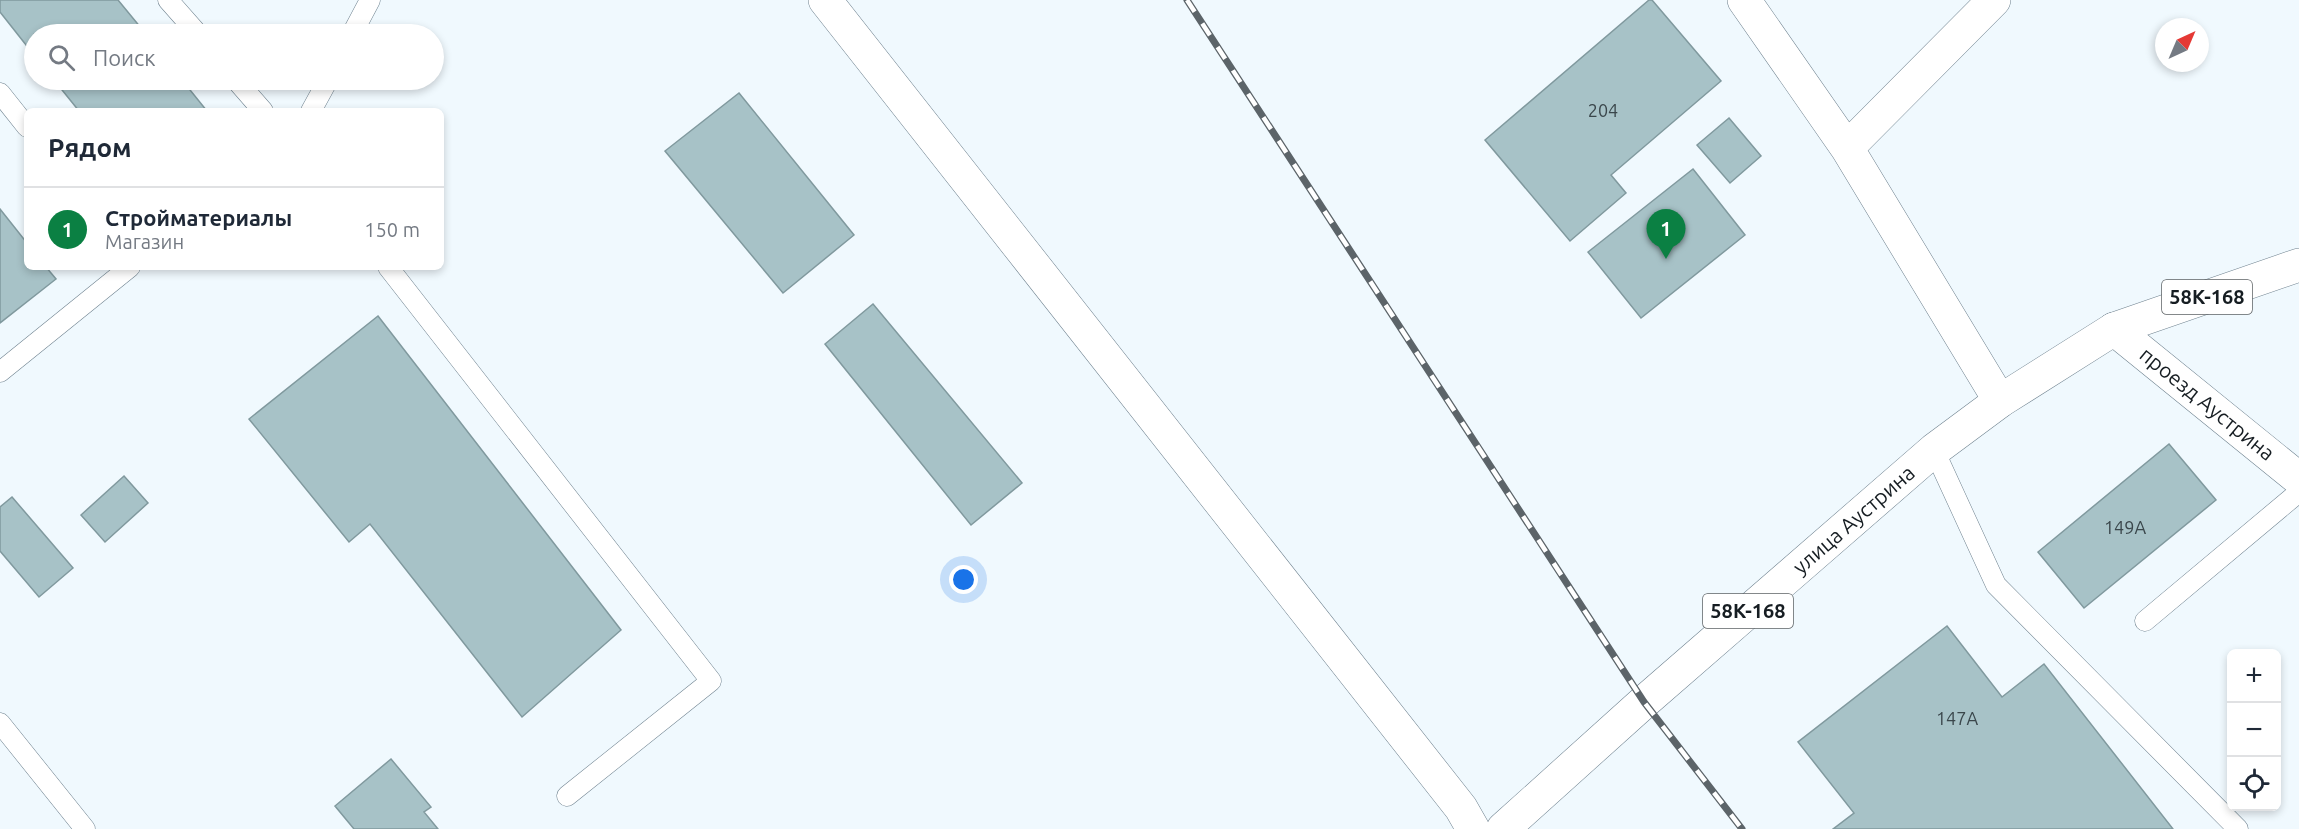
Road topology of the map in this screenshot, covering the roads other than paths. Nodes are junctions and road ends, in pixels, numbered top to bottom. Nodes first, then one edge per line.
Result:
1 (168, 0) edge
2 (370, 0) edge
3 (825, 0) edge
4 (1744, 0) edge
5 (1994, 0) edge
6 (189, 24) edge
7 (357, 24) edge
8 (245, 90) edge
9 (323, 90) edge
10 (0, 93) edge
11 (260, 108) edge
12 (313, 108) edge
13 (24, 124) edge
14 (1847, 148) junction
15 (2299, 265) edge
16 (126, 270) edge
17 (390, 270) edge
18 (2114, 329) junction
19 (0, 372) edge
20 (2000, 401) junction
21 (1934, 450) junction
22 (2299, 479) edge
23 (2299, 492) edge
24 (2145, 621) dead end
25 (0, 723) edge
26 (567, 796) dead end
27 (85, 829) edge
28 (1473, 829) edge
29 (1503, 829) edge
30 (2238, 829) edge

1 - 6 lane
2 - 7 lane
3 - 28 street
4 - 14 street
5 - 14 street
8 - 11 lane
9 - 12 lane
10 - 13 lane
14 - 20 street
15 - 18 street, 58К-168
16 - 19 lane
17 - 26 lane
18 - 20 street, улица Аустрина / 58К-168
18 - 22 street, проезд Аустрина
20 - 21 street, улица Аустрина / 58К-168
21 - 29 street, улица Аустрина / 58К-168
21 - 30 lane
23 - 24 lane
25 - 27 lane

